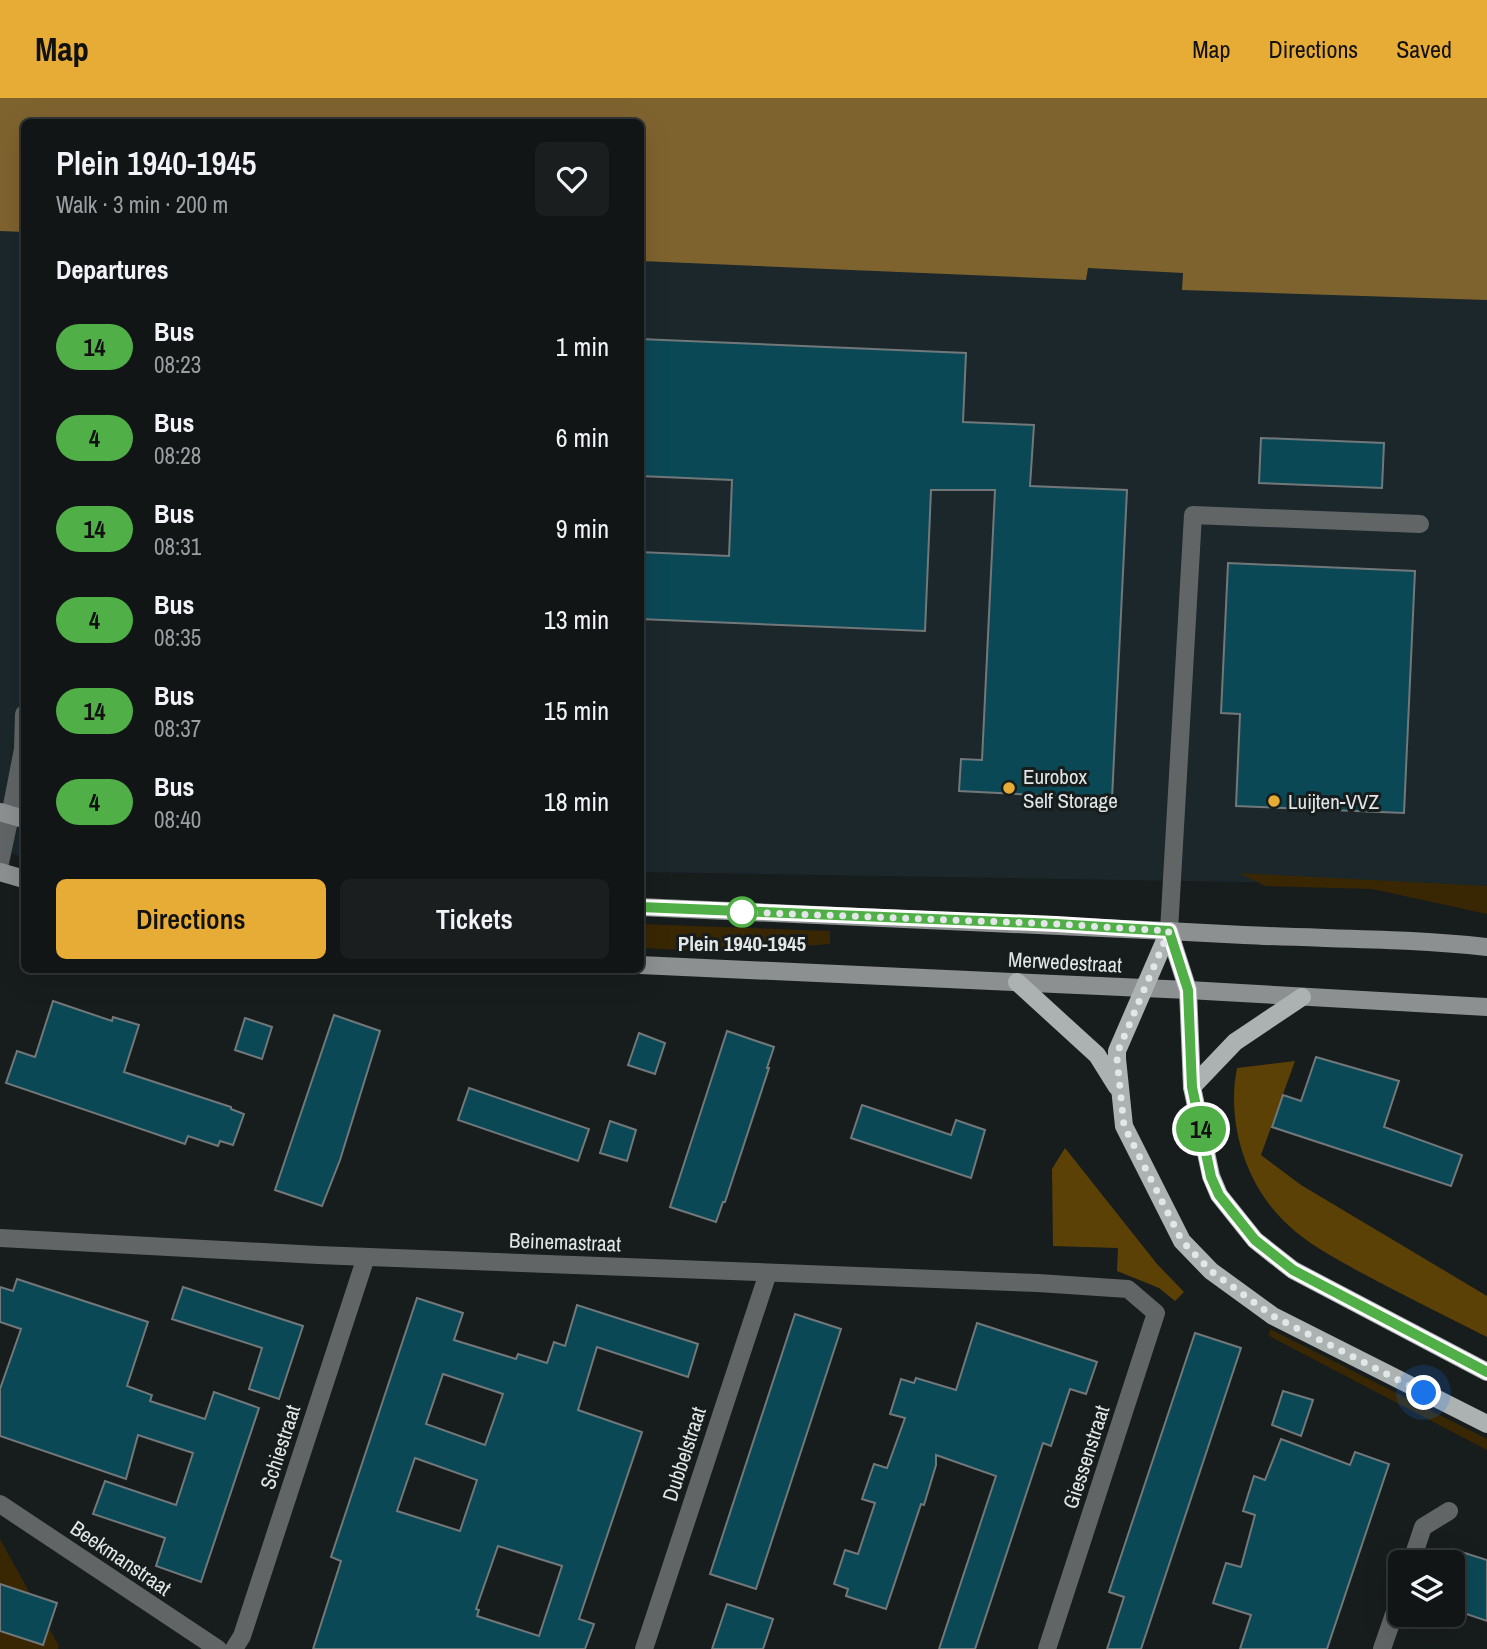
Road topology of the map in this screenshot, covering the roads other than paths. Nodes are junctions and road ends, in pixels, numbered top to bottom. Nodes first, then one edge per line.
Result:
1 (1420, 524) dead end
2 (21, 758) edge
3 (11, 816) edge
4 (0, 863) edge
5 (0, 872) edge
6 (21, 878) edge
7 (644, 907) edge
8 (1169, 931) junction
9 (1487, 947) edge
10 (644, 965) edge
11 (1017, 982) junction
12 (1143, 989) junction
13 (1188, 990) junction
14 (1302, 998) junction
15 (1487, 1007) edge
16 (1192, 1087) junction
17 (1119, 1090) junction
18 (0, 1238) edge
19 (366, 1257) junction
20 (768, 1273) junction
21 (1128, 1289) joint
22 (1487, 1372) edge
23 (1487, 1424) edge
24 (0, 1504) edge
25 (1449, 1511) dead end
26 (1415, 1550) edge
27 (1390, 1627) edge
28 (218, 1649) edge
29 (234, 1649) edge
30 (644, 1649) edge
31 (1047, 1649) edge
32 (1382, 1649) edge

1 - 8 street
2 - 3 street
3 - 4 street
5 - 6 main road
7 - 8 main road, Merwedestraat
8 - 9 main road, Merwedestraat
8 - 12 main road
8 - 13 main road
10 - 11 main road, Merwedestraat
11 - 12 main road, Merwedestraat
11 - 17 main road
12 - 13 main road, Merwedestraat
12 - 17 main road
13 - 14 main road, Merwedestraat
13 - 16 main road
14 - 15 main road, Merwedestraat
14 - 16 main road
16 - 22 main road
17 - 23 main road
18 - 19 street, Beinemastraat
19 - 20 street, Beinemastraat
19 - 29 street, Schiestraat
20 - 21 street, Beinemastraat
20 - 30 street, Dubbelstraat
21 - 31 street, Giessenstraat
24 - 28 street, Beekmanstraat
25 - 26 street
27 - 32 street

